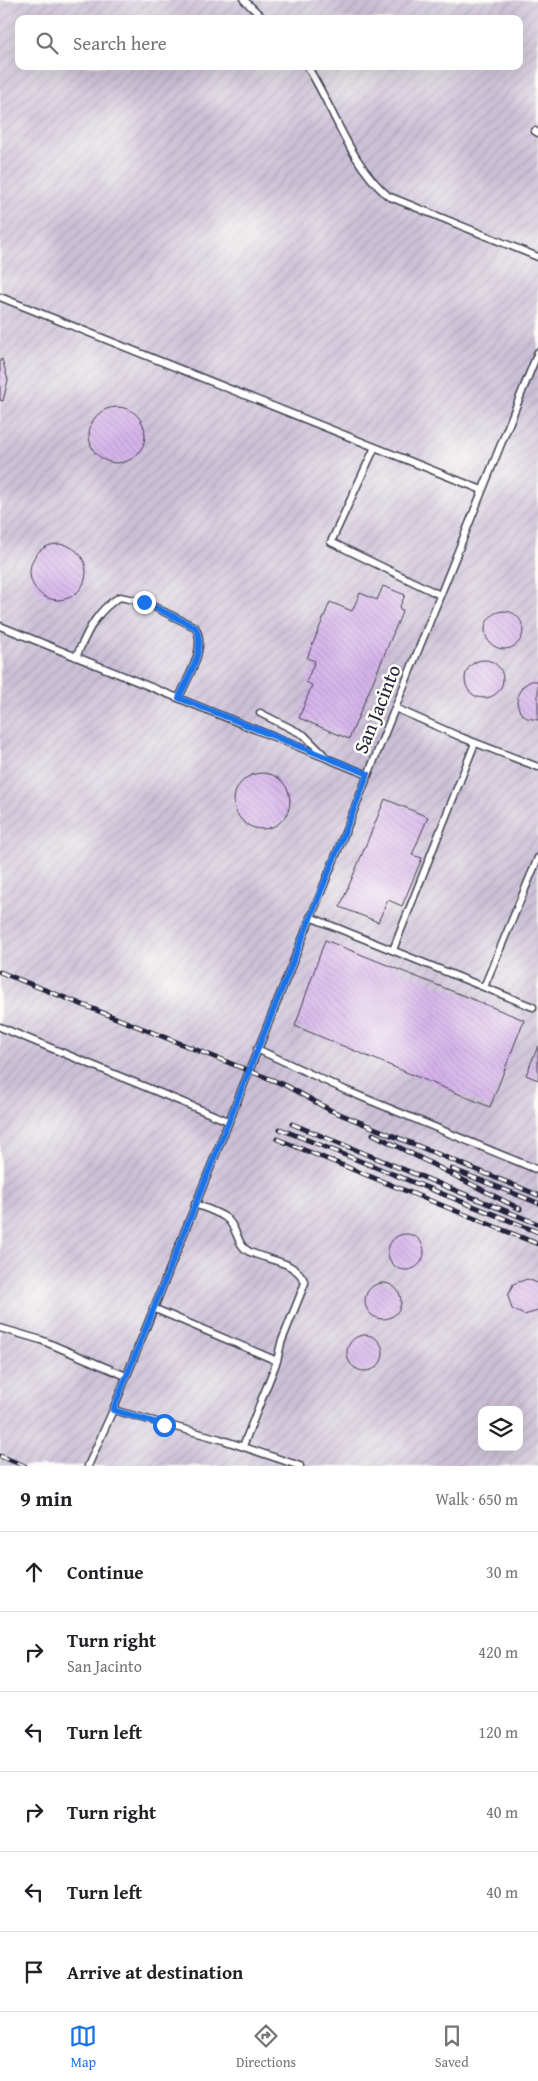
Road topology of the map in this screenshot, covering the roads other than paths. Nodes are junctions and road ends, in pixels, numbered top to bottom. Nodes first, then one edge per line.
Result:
1 (244, 0) edge
2 (260, 15) edge
3 (310, 70) edge
4 (538, 257) edge
5 (0, 297) edge
6 (538, 352) edge
7 (375, 447) junction
8 (482, 490) junction
9 (440, 595) junction
10 (0, 626) edge
11 (76, 657) junction
12 (179, 698) junction
13 (395, 708) junction
14 (260, 713) dead end
15 (475, 743) junction
16 (327, 758) junction
17 (538, 767) edge
18 (368, 774) junction
19 (538, 858) edge
20 (535, 875) edge
21 (310, 917) junction
22 (393, 950) junction
23 (484, 987) junction
24 (533, 1007) dead end
25 (0, 1027) edge
26 (257, 1049) junction
27 (228, 1121) junction
28 (538, 1170) edge
29 (195, 1204) junction
30 (154, 1308) junction
31 (0, 1328) edge
32 (277, 1361) junction
33 (126, 1376) junction
34 (113, 1410) junction
35 (244, 1446) junction
36 (88, 1466) edge
37 (300, 1466) edge

1 - 2 lane
3 - 4 lane
5 - 7 lane
6 - 8 lane, San Jacinto
7 - 8 lane
7 - 9 lane
8 - 9 lane, San Jacinto
9 - 13 lane, San Jacinto
10 - 11 lane
11 - 12 lane
11 - 12 lane
12 - 16 lane
13 - 15 lane
13 - 18 lane, San Jacinto
14 - 16 lane
15 - 17 lane
15 - 22 lane
16 - 18 lane
18 - 21 lane, San Jacinto
19 - 20 lane
20 - 23 lane
21 - 22 lane
21 - 26 lane, San Jacinto
22 - 23 lane
23 - 24 lane
25 - 27 lane
26 - 27 lane, San Jacinto
26 - 28 lane
27 - 29 lane, San Jacinto
29 - 30 lane, San Jacinto
29 - 32 lane
30 - 32 lane
30 - 33 lane, San Jacinto
31 - 33 lane
32 - 35 lane
33 - 34 lane, San Jacinto
34 - 35 lane
34 - 36 lane, San Jacinto
35 - 37 lane

